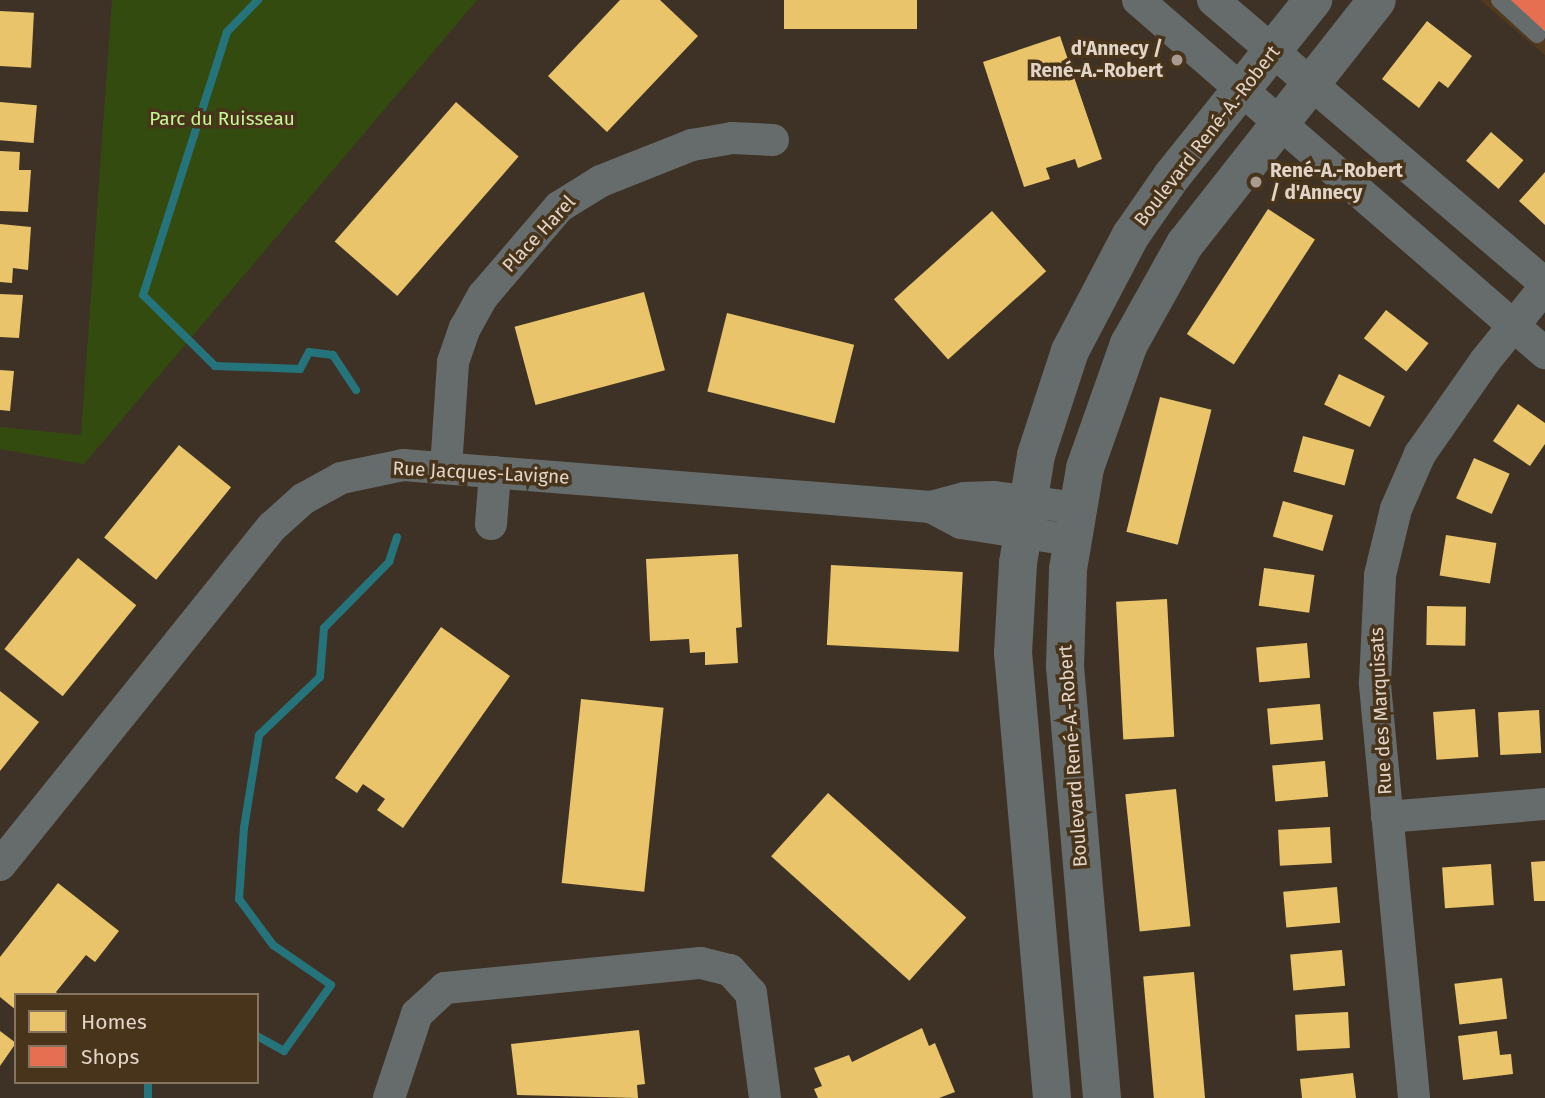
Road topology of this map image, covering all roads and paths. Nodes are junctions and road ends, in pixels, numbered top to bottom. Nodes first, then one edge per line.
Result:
1 (1138, 0) edge
2 (1213, 0) edge
3 (1313, 0) edge
4 (1377, 0) edge
5 (1499, 0) edge
6 (1537, 34) dead end
7 (1273, 51) junction
8 (1310, 83) junction
9 (1242, 90) junction
10 (1278, 123) junction
11 (773, 140) dead end
12 (1545, 285) edge
13 (1513, 325) junction
14 (1545, 353) edge
15 (446, 468) junction
16 (495, 472) junction
17 (1024, 516) junction
18 (491, 524) dead end
19 (1074, 524) junction
20 (1545, 804) edge
21 (1387, 817) junction
22 (0, 865) edge
23 (389, 1098) edge
24 (765, 1098) edge
25 (1052, 1098) edge
26 (1102, 1098) edge
27 (1414, 1098) edge

1 - 9 street
2 - 7 street
3 - 7 street, Boulevard René-A.-Robert
4 - 8 street, Boulevard René-A.-Robert
5 - 6 lane
7 - 8 street
7 - 9 street, Boulevard René-A.-Robert
8 - 10 street, Boulevard René-A.-Robert
8 - 12 street
9 - 10 street
9 - 17 street, Boulevard René-A.-Robert
10 - 13 street
10 - 19 street, Boulevard René-A.-Robert
11 - 15 street, Place Harel
12 - 13 street, Rue des Marquisats
13 - 14 street
13 - 21 street, Rue des Marquisats
15 - 16 street, Rue Jacques-Lavigne
15 - 22 street, Rue Jacques-Lavigne
16 - 17 street, Rue Jacques-Lavigne
16 - 18 street
17 - 19 street, Rue Jacques-Lavigne
17 - 25 street, Boulevard René-A.-Robert
19 - 26 street, Boulevard René-A.-Robert
20 - 21 street
21 - 27 street, Rue des Marquisats
23 - 24 street

